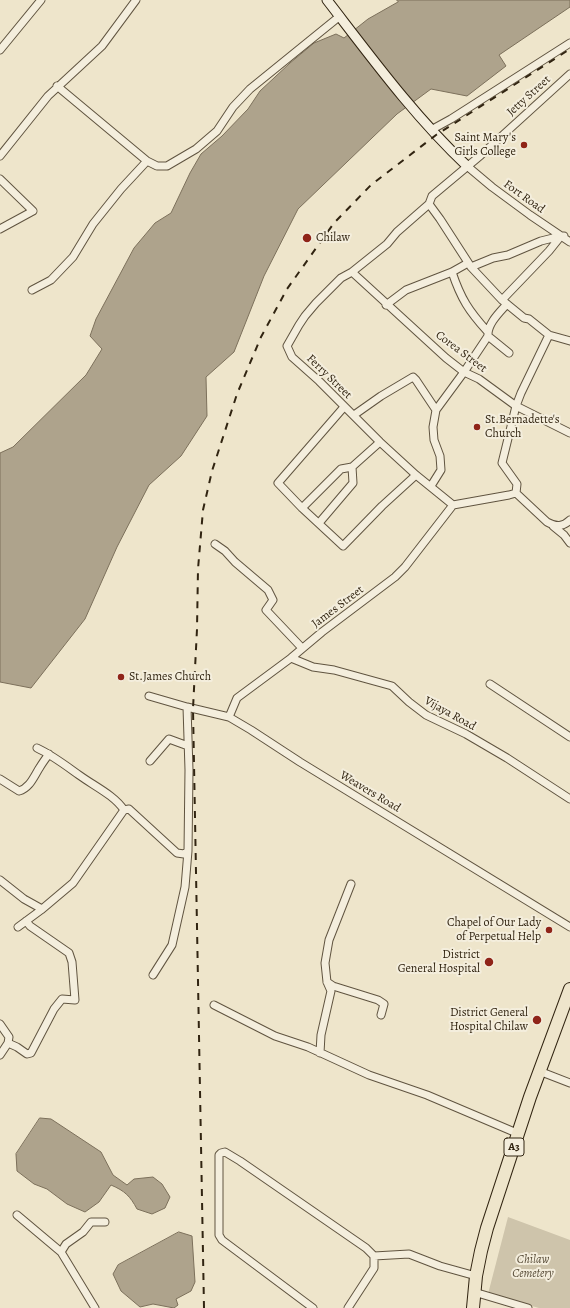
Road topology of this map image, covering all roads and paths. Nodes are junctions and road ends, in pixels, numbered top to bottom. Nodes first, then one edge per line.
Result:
1 (41, 0) edge
2 (136, 0) edge
3 (328, 0) edge
4 (340, 16) junction
5 (570, 43) edge
6 (0, 50) edge
7 (570, 74) edge
8 (57, 86) junction
9 (431, 130) junction
10 (0, 156) edge
11 (147, 161) junction
12 (467, 166) junction
13 (0, 179) edge
14 (429, 204) junction
15 (0, 229) edge
16 (561, 236) junction
17 (570, 237) edge
18 (570, 242) edge
19 (469, 265) junction
20 (352, 272) junction
21 (452, 272) junction
22 (32, 290) dead end
23 (505, 302) junction
24 (386, 305) junction
25 (488, 334) junction
26 (549, 335) junction
27 (570, 341) edge
28 (509, 353) dead end
29 (464, 372) junction
30 (344, 406) junction
31 (516, 406) junction
32 (436, 410) junction
33 (354, 416) junction
34 (570, 433) edge
35 (380, 442) junction
36 (352, 467) junction
37 (416, 475) junction
38 (431, 486) junction
39 (516, 493) junction
40 (453, 505) junction
41 (302, 508) junction
42 (570, 520) edge
43 (319, 523) junction
44 (553, 526) junction
45 (570, 543) edge
46 (215, 544) dead end
47 (302, 648) junction
48 (291, 658) junction
49 (490, 684) dead end
50 (150, 696) dead end
51 (187, 707) junction
52 (229, 717) junction
53 (570, 737) edge
54 (188, 746) junction
55 (37, 748) dead end
56 (49, 754) junction
57 (150, 761) dead end
58 (0, 779) edge
59 (570, 799) edge
60 (124, 810) junction
61 (188, 851) junction
62 (0, 880) edge
63 (351, 884) dead end
64 (42, 908) junction
65 (26, 920) junction
66 (18, 926) dead end
67 (570, 926) edge
68 (153, 975) dead end
69 (327, 982) junction
70 (570, 989) edge
71 (214, 1005) dead end
72 (382, 1015) dead end
73 (0, 1024) edge
74 (8, 1043) junction
75 (320, 1053) junction
76 (0, 1055) edge
77 (539, 1071) junction
78 (570, 1083) edge
79 (519, 1134) junction
80 (18, 1215) dead end
81 (105, 1222) dead end
82 (60, 1252) junction
83 (374, 1256) junction
84 (476, 1276) junction
85 (474, 1292) junction
86 (95, 1308) edge
87 (313, 1308) edge
88 (348, 1308) edge
89 (472, 1308) edge
90 (528, 1308) edge

1 - 6 street
2 - 8 street
3 - 4 street
4 - 9 street
4 - 11 street
5 - 9 street
7 - 12 street, Jetty Street
8 - 10 street
8 - 11 street
9 - 12 street
11 - 22 street
12 - 14 street, Ferry Street
12 - 16 street, Fort Road
13 - 15 street
14 - 19 street
14 - 20 street, Ferry Street
16 - 17 street
16 - 18 street, Fort Road
16 - 19 street
16 - 23 street
19 - 21 street
19 - 23 street
20 - 24 street, Corea Street
20 - 30 street, Ferry Street
21 - 24 street
21 - 25 street
23 - 25 street
23 - 26 street
24 - 29 street, Corea Street
25 - 28 street
25 - 29 street
26 - 27 street
26 - 31 street
29 - 31 street, Corea Street
29 - 32 street
30 - 33 street, Ferry Street
30 - 41 street
31 - 34 street, Corea Street
31 - 39 street
32 - 33 street
32 - 38 street
33 - 35 street, Ferry Street
35 - 36 street
35 - 37 street, Ferry Street
36 - 41 street
36 - 43 street
37 - 38 street, Ferry Street
37 - 43 street
38 - 40 street, Ferry Street
39 - 40 street
39 - 44 street
40 - 47 street, James Street
41 - 43 street
42 - 44 street
44 - 45 street
46 - 47 street
47 - 48 street, James Street
48 - 52 street, James Street
48 - 59 street, Vijaya Road
49 - 53 street
50 - 51 street, Weavers Road
51 - 52 street, Weavers Road
51 - 54 street
52 - 67 street, Weavers Road
54 - 57 street
54 - 61 street
55 - 56 street
56 - 58 street
56 - 60 street
60 - 61 street
60 - 64 street
61 - 68 street
62 - 64 street
63 - 69 street
64 - 65 street
65 - 66 street
65 - 74 street
69 - 72 street
69 - 75 street
70 - 77 highway, A3
71 - 75 street
73 - 74 street
74 - 76 street
75 - 79 street
77 - 78 street
77 - 79 highway, A3
79 - 84 highway, A3
80 - 82 street
81 - 82 street
82 - 86 street
83 - 84 street
83 - 87 street
83 - 88 street
84 - 85 highway, A3
85 - 89 highway, A3
85 - 90 street

